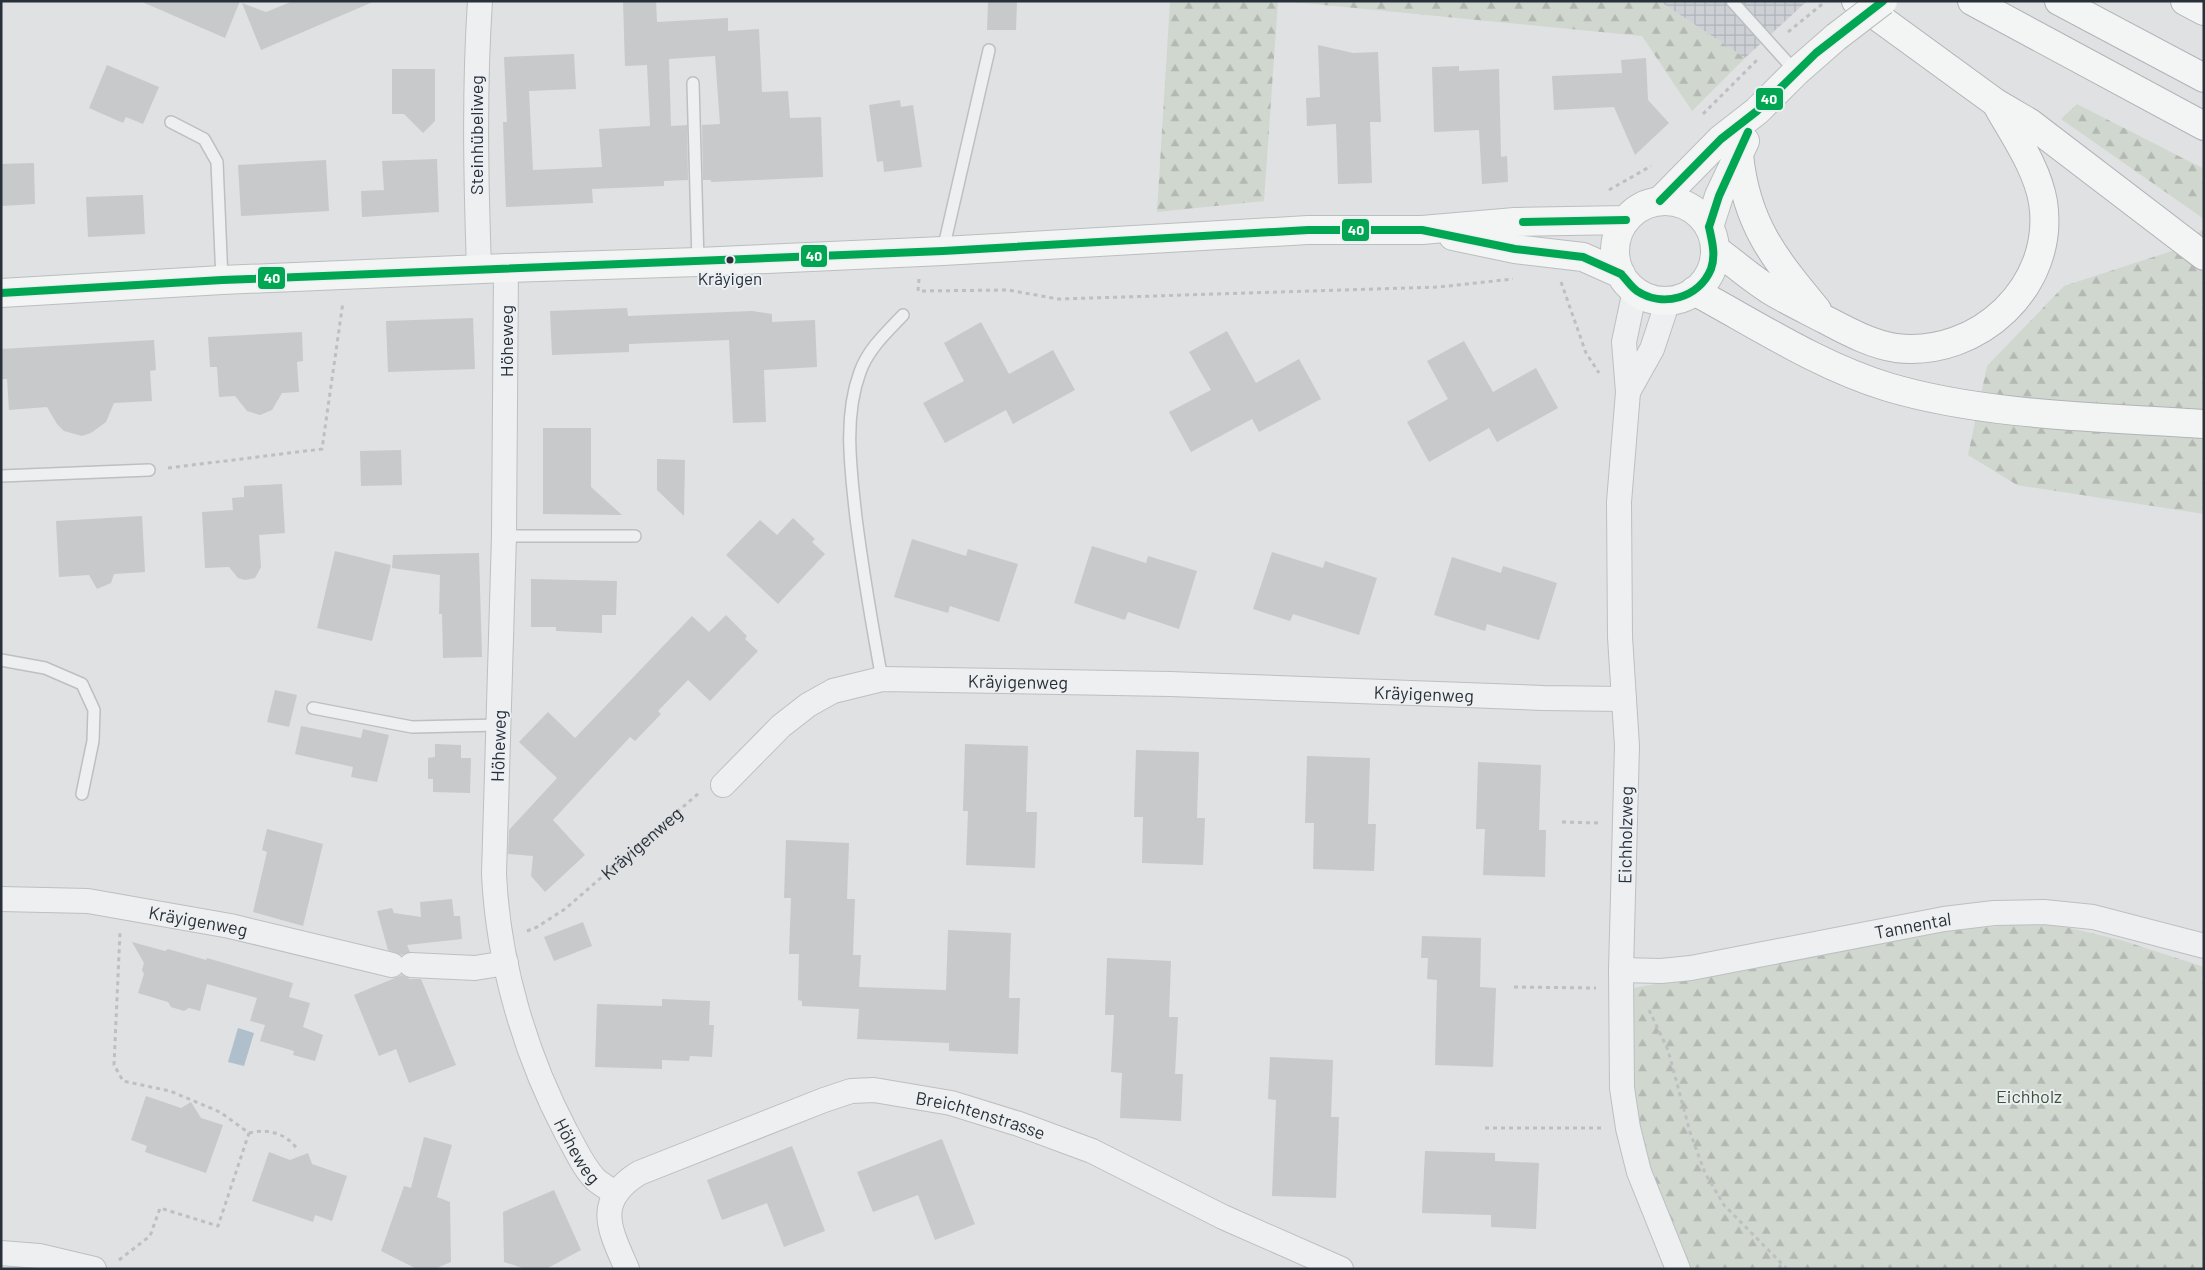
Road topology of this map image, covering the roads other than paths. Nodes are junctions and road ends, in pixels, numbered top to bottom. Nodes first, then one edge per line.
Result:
1 (480, 1) edge
2 (1732, 1) edge
3 (1856, 1) edge
4 (1883, 1) edge
5 (1972, 1) edge
6 (2059, 1) edge
7 (2185, 1) edge
8 (2204, 11) edge
9 (989, 50) dead end
10 (1796, 72) junction
11 (2204, 78) edge
12 (693, 83) dead end
13 (1996, 103) junction
14 (1757, 111) junction
15 (171, 122) dead end
16 (2204, 126) edge
17 (1739, 155) junction
18 (1660, 201) junction
19 (1626, 220) junction
20 (1422, 230) junction
21 (1712, 238) junction
22 (932, 251) junction
23 (2204, 256) edge
24 (698, 262) junction
25 (506, 268) junction
26 (479, 269) junction
27 (222, 280) junction
28 (1628, 282) junction
29 (1694, 291) junction
30 (1, 293) edge
31 (1668, 301) junction
32 (904, 315) dead end
33 (1826, 320) junction
34 (1627, 395) junction
35 (2204, 424) edge
36 (149, 470) road end
37 (1, 476) edge
38 (504, 536) junction
39 (635, 536) dead end
40 (1, 660) edge
41 (882, 679) junction
42 (1624, 699) junction
43 (313, 708) dead end
44 (499, 725) junction
45 (723, 785) road end
46 (82, 794) dead end
47 (1, 899) edge
48 (2204, 946) edge
49 (506, 963) junction
50 (1621, 979) junction
51 (614, 1193) junction
52 (1, 1253) edge
53 (105, 1267) edge
54 (628, 1269) edge
55 (1341, 1269) edge
56 (1678, 1269) edge

1 - 26 street, Steinhübeliweg
2 - 10 lane
3 - 13 main road
4 - 10 main road, bridge
5 - 16 main road
6 - 11 main road
7 - 8 main road
9 - 22 lane
10 - 14 main road
12 - 24 lane
13 - 23 main road
13 - 33 main road
14 - 17 main road
14 - 18 main road
15 - 27 lane
17 - 21 main road
17 - 33 main road
18 - 19 main road
18 - 21 main road
19 - 20 main road
19 - 28 main road
20 - 22 main road
20 - 28 main road
21 - 29 main road
21 - 33 main road
22 - 24 main road
24 - 25 main road
25 - 26 main road
25 - 38 street, Höheweg
26 - 27 main road
27 - 30 main road
28 - 31 main road
28 - 34 street, Eichholzweg
29 - 31 main road
29 - 35 main road
31 - 34 street, Eichholzweg
32 - 41 lane
34 - 42 street, Eichholzweg
36 - 37 lane
38 - 39 lane
38 - 44 street, Höheweg
40 - 46 lane
41 - 42 street, Kräyigenweg
41 - 45 street, Kräyigenweg
42 - 50 street, Eichholzweg
43 - 44 lane
44 - 49 street, Höheweg
47 - 49 street, Kräyigenweg
48 - 50 street, Tannental
49 - 51 street, Höheweg
50 - 56 street, Eichholzweg
51 - 54 street
51 - 55 street, Breichtenstrasse
52 - 53 street

